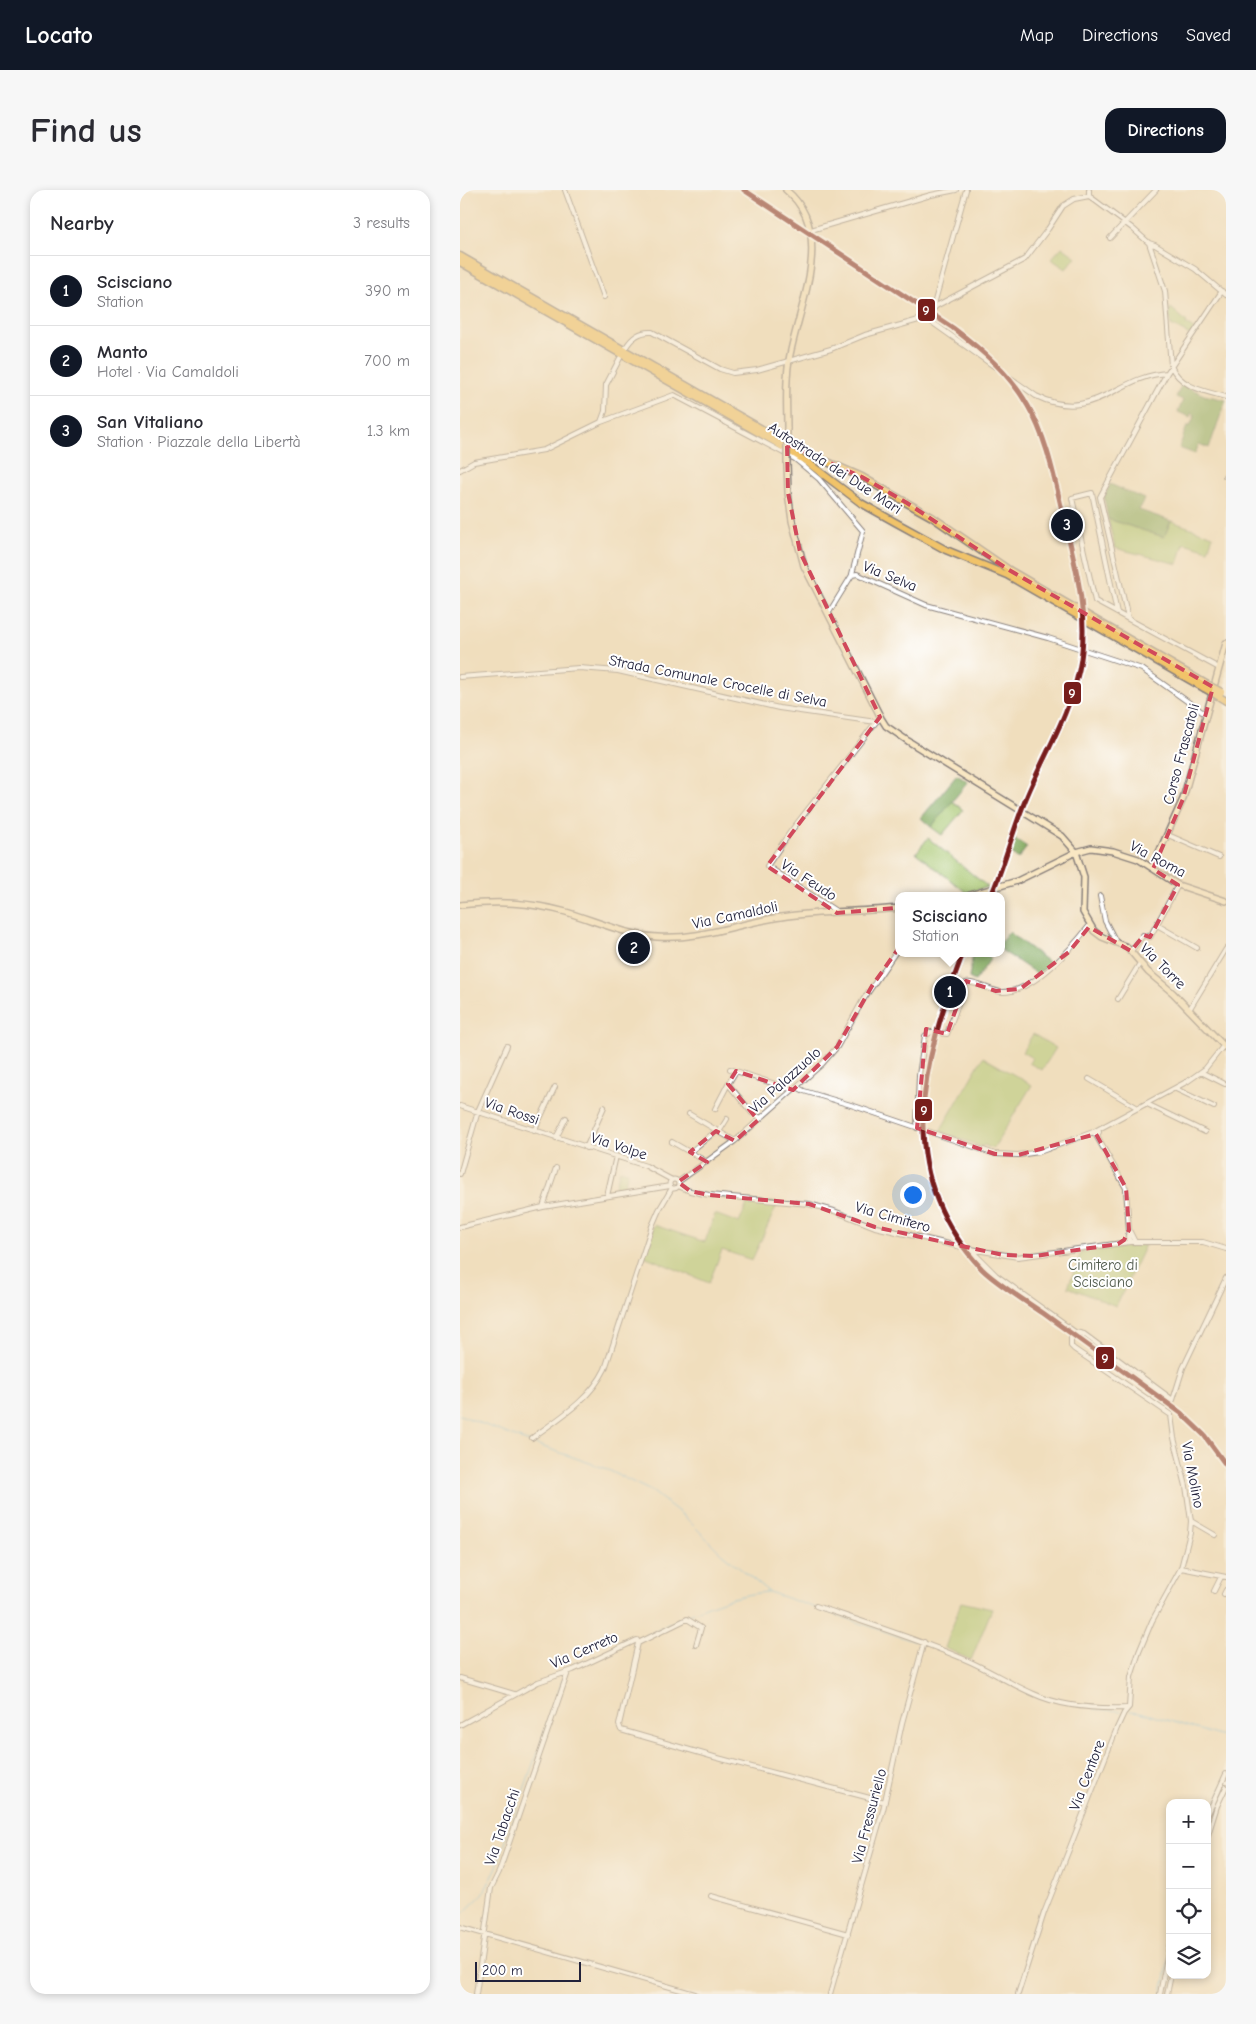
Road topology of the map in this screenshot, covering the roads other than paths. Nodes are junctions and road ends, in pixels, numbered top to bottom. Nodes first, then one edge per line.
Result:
1 (564, 190) edge
2 (786, 190) edge
3 (956, 190) edge
4 (966, 190) edge
5 (1089, 190) edge
6 (1156, 190) edge
7 (1089, 196) junction
8 (1124, 223) junction
9 (811, 230) junction
10 (1110, 238) dead end
11 (1148, 243) junction
12 (460, 256) edge
13 (460, 262) edge
14 (1222, 291) junction
15 (1226, 295) edge
16 (604, 297) dead end
17 (933, 308) junction
18 (926, 318) junction
19 (626, 347) dead end
20 (620, 358) dead end
21 (788, 360) junction
22 (1171, 366) junction
23 (1168, 373) junction
24 (1226, 397) edge
25 (601, 422) junction
26 (460, 470) edge
27 (852, 575) junction
28 (1117, 613) junction
29 (828, 614) junction
30 (1128, 618) junction
31 (1226, 643) edge
32 (1219, 668) junction
33 (460, 677) edge
34 (1208, 685) junction
35 (1221, 694) edge
36 (1226, 701) edge
37 (1205, 714) junction
38 (878, 720) junction
39 (1168, 835) junction
40 (1076, 852) junction
41 (1219, 857) dead end
42 (1152, 868) junction
43 (1178, 885) junction
44 (980, 892) edge
45 (1100, 896) dead end
46 (1226, 901) edge
47 (460, 905) edge
48 (895, 908) edge
49 (837, 913) junction
50 (1090, 925) junction
51 (1157, 925) junction
52 (1116, 942) junction
53 (1196, 948) dead end
54 (1226, 949) edge
55 (1131, 951) junction
56 (895, 953) edge
57 (1140, 963) junction
58 (1118, 998) dead end
59 (1189, 1010) junction
60 (506, 1046) dead end
61 (1225, 1046) edge
62 (730, 1069) dead end
63 (736, 1071) junction
64 (1201, 1072) junction
65 (1089, 1080) dead end
66 (728, 1084) junction
67 (1225, 1084) edge
68 (555, 1087) dead end
69 (795, 1088) junction
70 (1176, 1089) junction
71 (1147, 1104) junction
72 (460, 1106) edge
73 (604, 1107) dead end
74 (1214, 1107) dead end
75 (1138, 1108) junction
76 (715, 1109) dead end
77 (478, 1112) junction
78 (689, 1114) dead end
79 (566, 1118) dead end
80 (761, 1118) junction
81 (727, 1120) dead end
82 (917, 1128) junction
83 (534, 1131) junction
84 (718, 1131) junction
85 (1205, 1132) dead end
86 (1097, 1134) junction
87 (556, 1138) junction
88 (735, 1141) junction
89 (672, 1142) dead end
90 (586, 1148) junction
91 (690, 1152) junction
92 (616, 1156) junction
93 (707, 1162) junction
94 (556, 1168) dead end
95 (460, 1174) edge
96 (672, 1180) junction
97 (678, 1184) junction
98 (671, 1187) junction
99 (607, 1196) junction
100 (544, 1207) junction
101 (460, 1227) edge
102 (1129, 1232) junction
103 (1130, 1242) junction
104 (1135, 1242) junction
105 (1119, 1244) junction
106 (970, 1249) junction
107 (1224, 1250) edge
108 (1226, 1278) edge
109 (1075, 1332) junction
110 (532, 1438) dead end
111 (1191, 1521) junction
112 (1215, 1535) dead end
113 (1181, 1568) junction
114 (1221, 1577) junction
115 (1226, 1577) edge
116 (1214, 1591) dead end
117 (816, 1606) dead end
118 (924, 1642) junction
119 (638, 1643) junction
120 (696, 1645) dead end
121 (568, 1672) junction
122 (460, 1678) edge
123 (514, 1694) junction
124 (1128, 1708) junction
125 (460, 1725) edge
126 (1226, 1774) edge
127 (1226, 1787) edge
128 (885, 1802) junction
129 (1211, 1807) edge
130 (1211, 1825) edge
131 (711, 1896) dead end
132 (460, 1927) edge
133 (848, 1934) junction
134 (485, 1935) junction
135 (1166, 1963) edge
136 (1170, 1979) edge
137 (476, 1994) edge
138 (695, 1994) edge
139 (830, 1994) edge
140 (1018, 1994) edge
141 (1160, 1994) edge
142 (1167, 1994) edge

1 - 16 street
2 - 9 street
3 - 9 street
4 - 17 street
5 - 7 street
6 - 8 street
7 - 8 street
7 - 17 street
8 - 10 street
8 - 11 street
9 - 21 street
11 - 14 street
11 - 22 street
12 - 34 highway, Autostrada dei Due Mari
13 - 34 highway, Autostrada dei Due Mari
14 - 15 street
14 - 22 street
17 - 18 street
18 - 21 street
18 - 23 street
19 - 21 street
20 - 25 street
21 - 29 street, bridge
22 - 23 street
22 - 24 street
23 - 30 street
25 - 26 street
25 - 27 street
27 - 29 street, Via Selva
27 - 37 street, Via Selva
28 - 28 street
28 - 30 street
29 - 38 street
30 - 32 street
31 - 32 street, Corso Frascatoli
32 - 34 street, Corso Frascatoli
33 - 38 street, Strada Comunale Crocelle di Selva
34 - 35 highway, Autostrada dei Due Mari, bridge
34 - 37 street, Corso Frascatoli
35 - 36 highway, Autostrada dei Due Mari
37 - 39 street, Corso Frascatoli
38 - 40 street
38 - 49 street, Via Feudo
39 - 41 street
39 - 42 street, Corso Frascatoli
40 - 42 street, Via Roma
40 - 44 street
40 - 50 street
42 - 43 street, Via Roma
43 - 46 street, Via Roma
43 - 51 street
45 - 52 street
47 - 49 street, Via Camaldoli
48 - 49 street, Via Camaldoli
50 - 52 street, Via Torre
50 - 82 street
51 - 53 street
51 - 55 street
52 - 55 street, Via Torre
54 - 59 street
55 - 57 street, Via Torre
56 - 69 street, Via Palazzuolo
57 - 58 street
57 - 59 street, Via Torre
59 - 61 street, Via Torre
60 - 77 street
61 - 64 street
62 - 63 street
63 - 66 street
63 - 69 street
64 - 67 street
64 - 70 street
65 - 75 street
66 - 76 street
66 - 80 street
68 - 83 street
69 - 80 street, Via Palazzuolo
69 - 82 street
70 - 71 street
70 - 74 street
71 - 75 street
71 - 85 street
72 - 77 street, Via Rossi
73 - 90 street
75 - 86 street
77 - 83 street, Via Rossi
77 - 95 street
78 - 84 street
79 - 87 street
80 - 88 street, Via Palazzuolo
81 - 84 street
82 - 86 street
83 - 87 street, Via Rossi
84 - 88 street
84 - 91 street
86 - 102 street
87 - 90 street, Via Volpe
88 - 93 street, Via Palazzuolo
89 - 91 street
90 - 92 street, Via Volpe
91 - 93 street
92 - 96 street, Via Volpe
92 - 99 street
93 - 97 street, Via Palazzuolo
94 - 100 street
96 - 97 street, Via Volpe
96 - 98 street
97 - 98 street, Via Palazzuolo
97 - 106 street, Via Cimitero
98 - 99 street
98 - 110 street
99 - 100 street
100 - 101 street
102 - 103 street
102 - 104 street
102 - 105 street
103 - 104 street, Via Cimitero
103 - 105 street, Via Cimitero
104 - 107 street, Via Cimitero
105 - 106 street, Via Cimitero
106 - 109 street
108 - 109 street
109 - 111 street, Via Molino
111 - 112 street
111 - 113 street, Via Molino
113 - 114 street
113 - 124 street, Via Centore
114 - 115 street
114 - 116 street
117 - 118 street
118 - 124 street
118 - 128 street, Via Fressuriello
119 - 120 street, Via Cerreto
119 - 121 street, Via Cerreto
119 - 128 street
121 - 123 street, Via Cerreto
121 - 134 street, Via Tabacchi
122 - 123 street
123 - 125 street, Via Cerreto
124 - 140 street, Via Centore
126 - 129 street
127 - 130 street
128 - 133 street, Via Fressuriello
131 - 133 street
132 - 134 street
133 - 139 street, Via Fressuriello
134 - 137 street, Via Tabacchi
134 - 138 street
135 - 141 street
136 - 142 street

